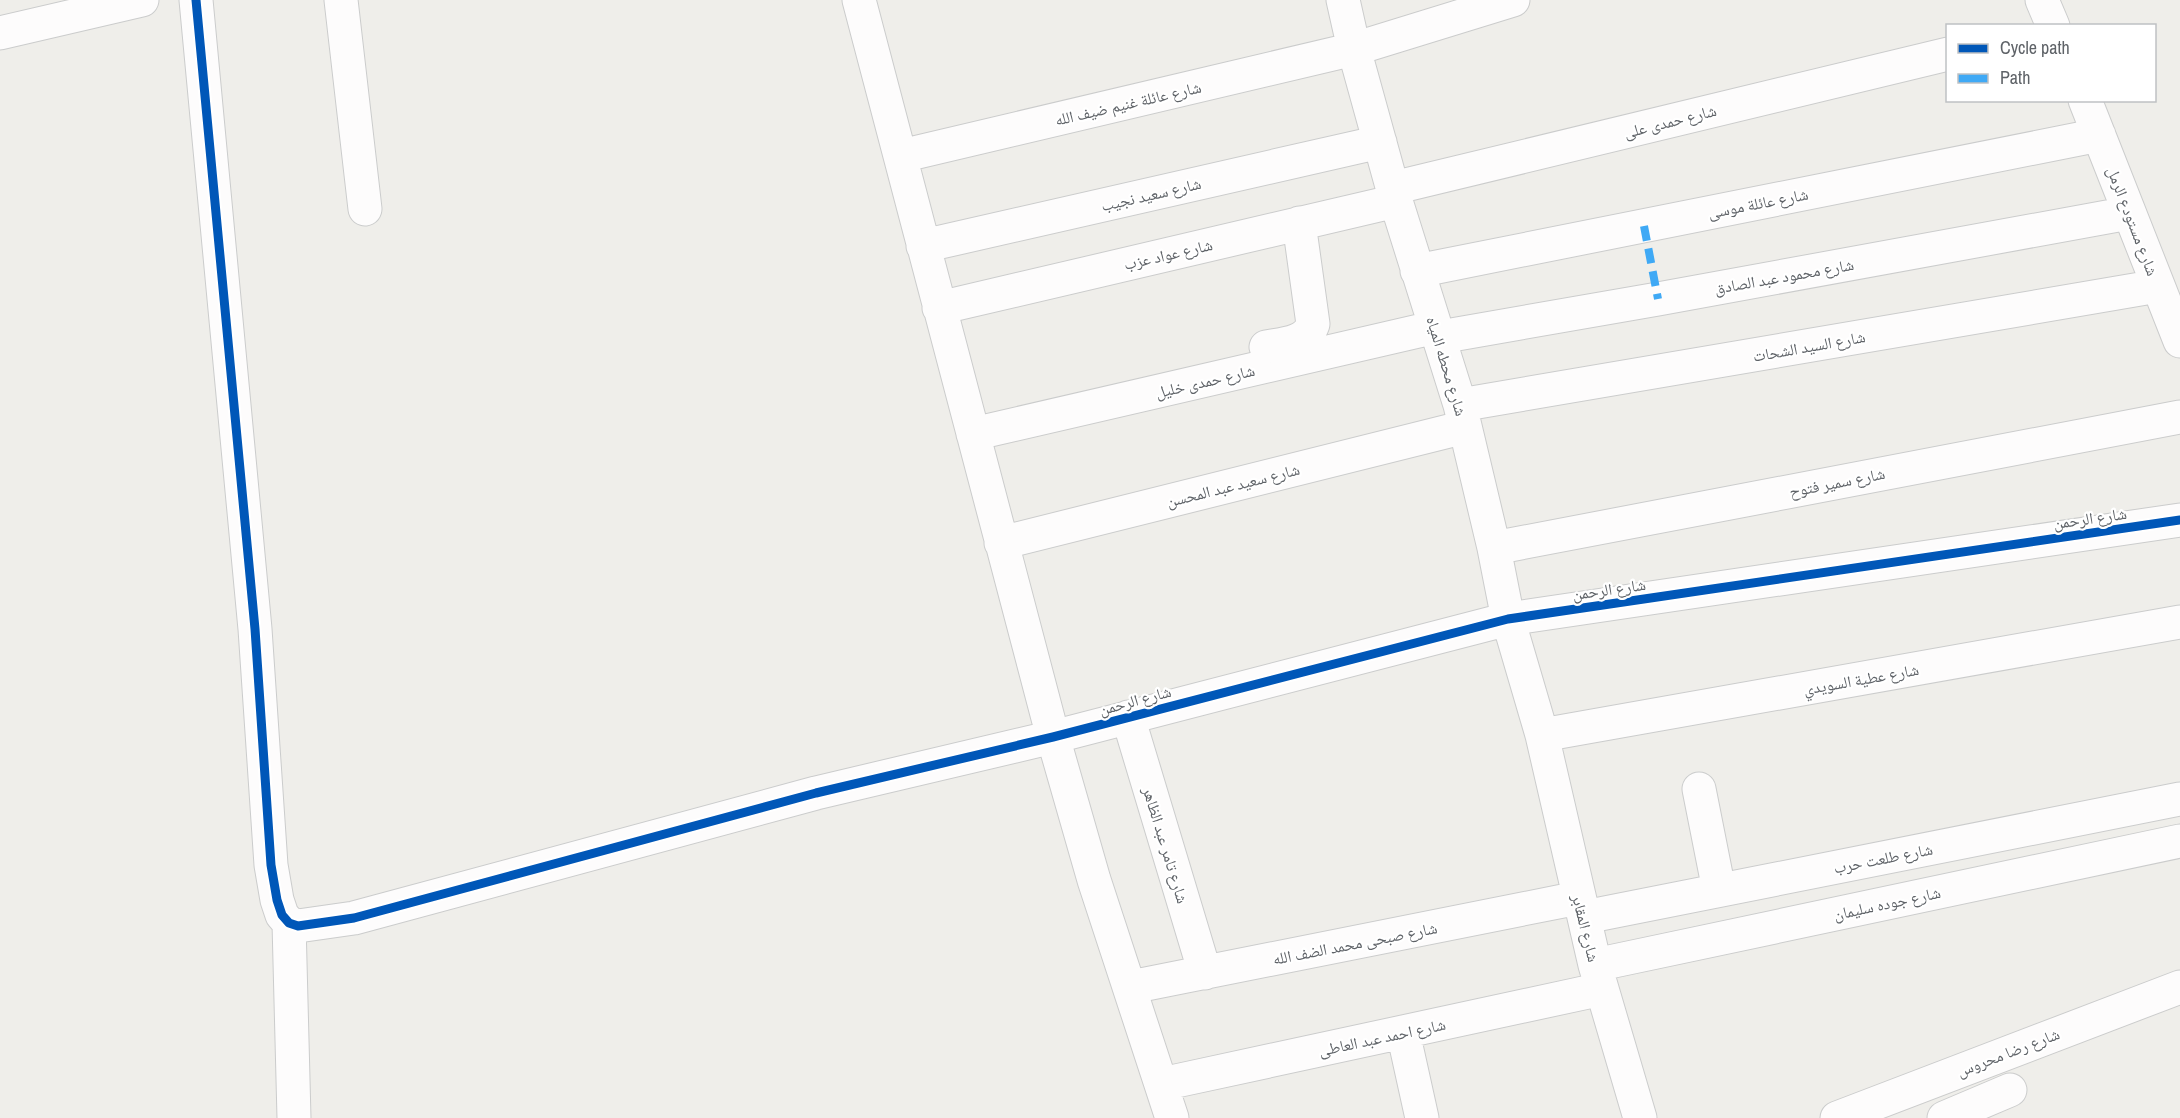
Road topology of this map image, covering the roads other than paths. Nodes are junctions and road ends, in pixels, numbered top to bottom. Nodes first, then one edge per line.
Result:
1 (142, 0) edge
2 (196, 0) edge
3 (341, 0) edge
4 (859, 0) edge
5 (1343, 0) edge
6 (1514, 0) edge
7 (2042, 0) edge
8 (2052, 24) edge
9 (0, 33) edge
10 (1354, 49) junction
11 (1946, 54) edge
12 (2086, 102) edge
13 (2099, 135) junction
14 (1380, 142) junction
15 (902, 156) junction
16 (1395, 194) junction
17 (365, 209) dead end
18 (2128, 213) junction
19 (1299, 223) junction
20 (923, 246) junction
21 (1417, 271) junction
22 (2158, 286) junction
23 (939, 308) junction
24 (1438, 332) junction
25 (2180, 341) edge
26 (1172, 366) dead end
27 (1463, 416) junction
28 (2180, 417) edge
29 (973, 434) junction
30 (2180, 520) edge
31 (1001, 543) junction
32 (1494, 548) junction
33 (1509, 619) junction
34 (2180, 622) edge
35 (1128, 717) junction
36 (1542, 735) junction
37 (1053, 737) junction
38 (1700, 789) dead end
39 (2180, 799) edge
40 (2180, 841) edge
41 (1719, 890) junction
42 (1582, 908) junction
43 (289, 923) junction
44 (1205, 973) junction
45 (1598, 977) junction
46 (1131, 987) junction
47 (2180, 987) edge
48 (1403, 1032) junction
49 (1161, 1084) junction
50 (2010, 1090) dead end
51 (294, 1118) edge
52 (1172, 1118) edge
53 (1422, 1118) edge
54 (1640, 1118) edge
55 (1837, 1118) edge
56 (1944, 1118) edge

1 - 9 street
2 - 43 street
3 - 17 street
4 - 15 street
5 - 10 street, شارع محطه المياه
6 - 10 street, شارع عائلة غنيم ضيف الله
7 - 8 street
10 - 14 street, شارع محطه المياه
10 - 15 street, شارع عائلة غنيم ضيف الله
11 - 16 street, شارع حمدى على
12 - 13 street, شارع مستودع الرمل
13 - 18 street, شارع مستودع الرمل
13 - 21 street, شارع عائلة موسى
14 - 16 street, شارع محطه المياه
14 - 20 street, شارع سعيد نجيب
15 - 20 street
16 - 19 street, شارع عواد عزب
16 - 21 street, شارع محطه المياه
18 - 22 street, شارع مستودع الرمل
18 - 24 street, شارع محمود عبد الصادق
19 - 23 street, شارع عواد عزب
19 - 26 street
20 - 23 street
21 - 24 street, شارع محطه المياه
22 - 25 street, شارع مستودع الرمل
22 - 27 street, شارع السيد الشحات
23 - 29 street
24 - 27 street, شارع محطه المياه
24 - 29 street, شارع حمدى خليل
27 - 31 street, شارع سعيد عبد المحسن
27 - 32 street, شارع محطه المياه
28 - 32 street, شارع سمير فتوح
29 - 31 street
30 - 33 street, شارع الرحمن
31 - 37 street
32 - 33 street, شارع محطه المياه
33 - 35 street, شارع الرحمن
33 - 36 street, شارع محطه المياه
34 - 36 street, شارع عطية السويدي
35 - 37 street, شارع الرحمن
35 - 44 street, شارع تامر عبد الظاهر
36 - 42 street, شارع المقابر
37 - 43 street, شارع الرحمن
37 - 46 street
38 - 41 street
39 - 41 street, شارع طلعت حرب
40 - 45 street, شارع جوده سليمان
41 - 42 street, شارع طلعت حرب
42 - 44 street, شارع صبحى محمد الضف الله
42 - 45 street, شارع المقابر
43 - 51 street
44 - 46 street, شارع صبحى محمد الضف الله
45 - 48 street, شارع احمد عبد العاطى
45 - 54 street, شارع المقابر
46 - 49 street
47 - 55 street, شارع رضا محروس
48 - 49 street, شارع احمد عبد العاطى
48 - 53 street
49 - 52 street
50 - 56 street

